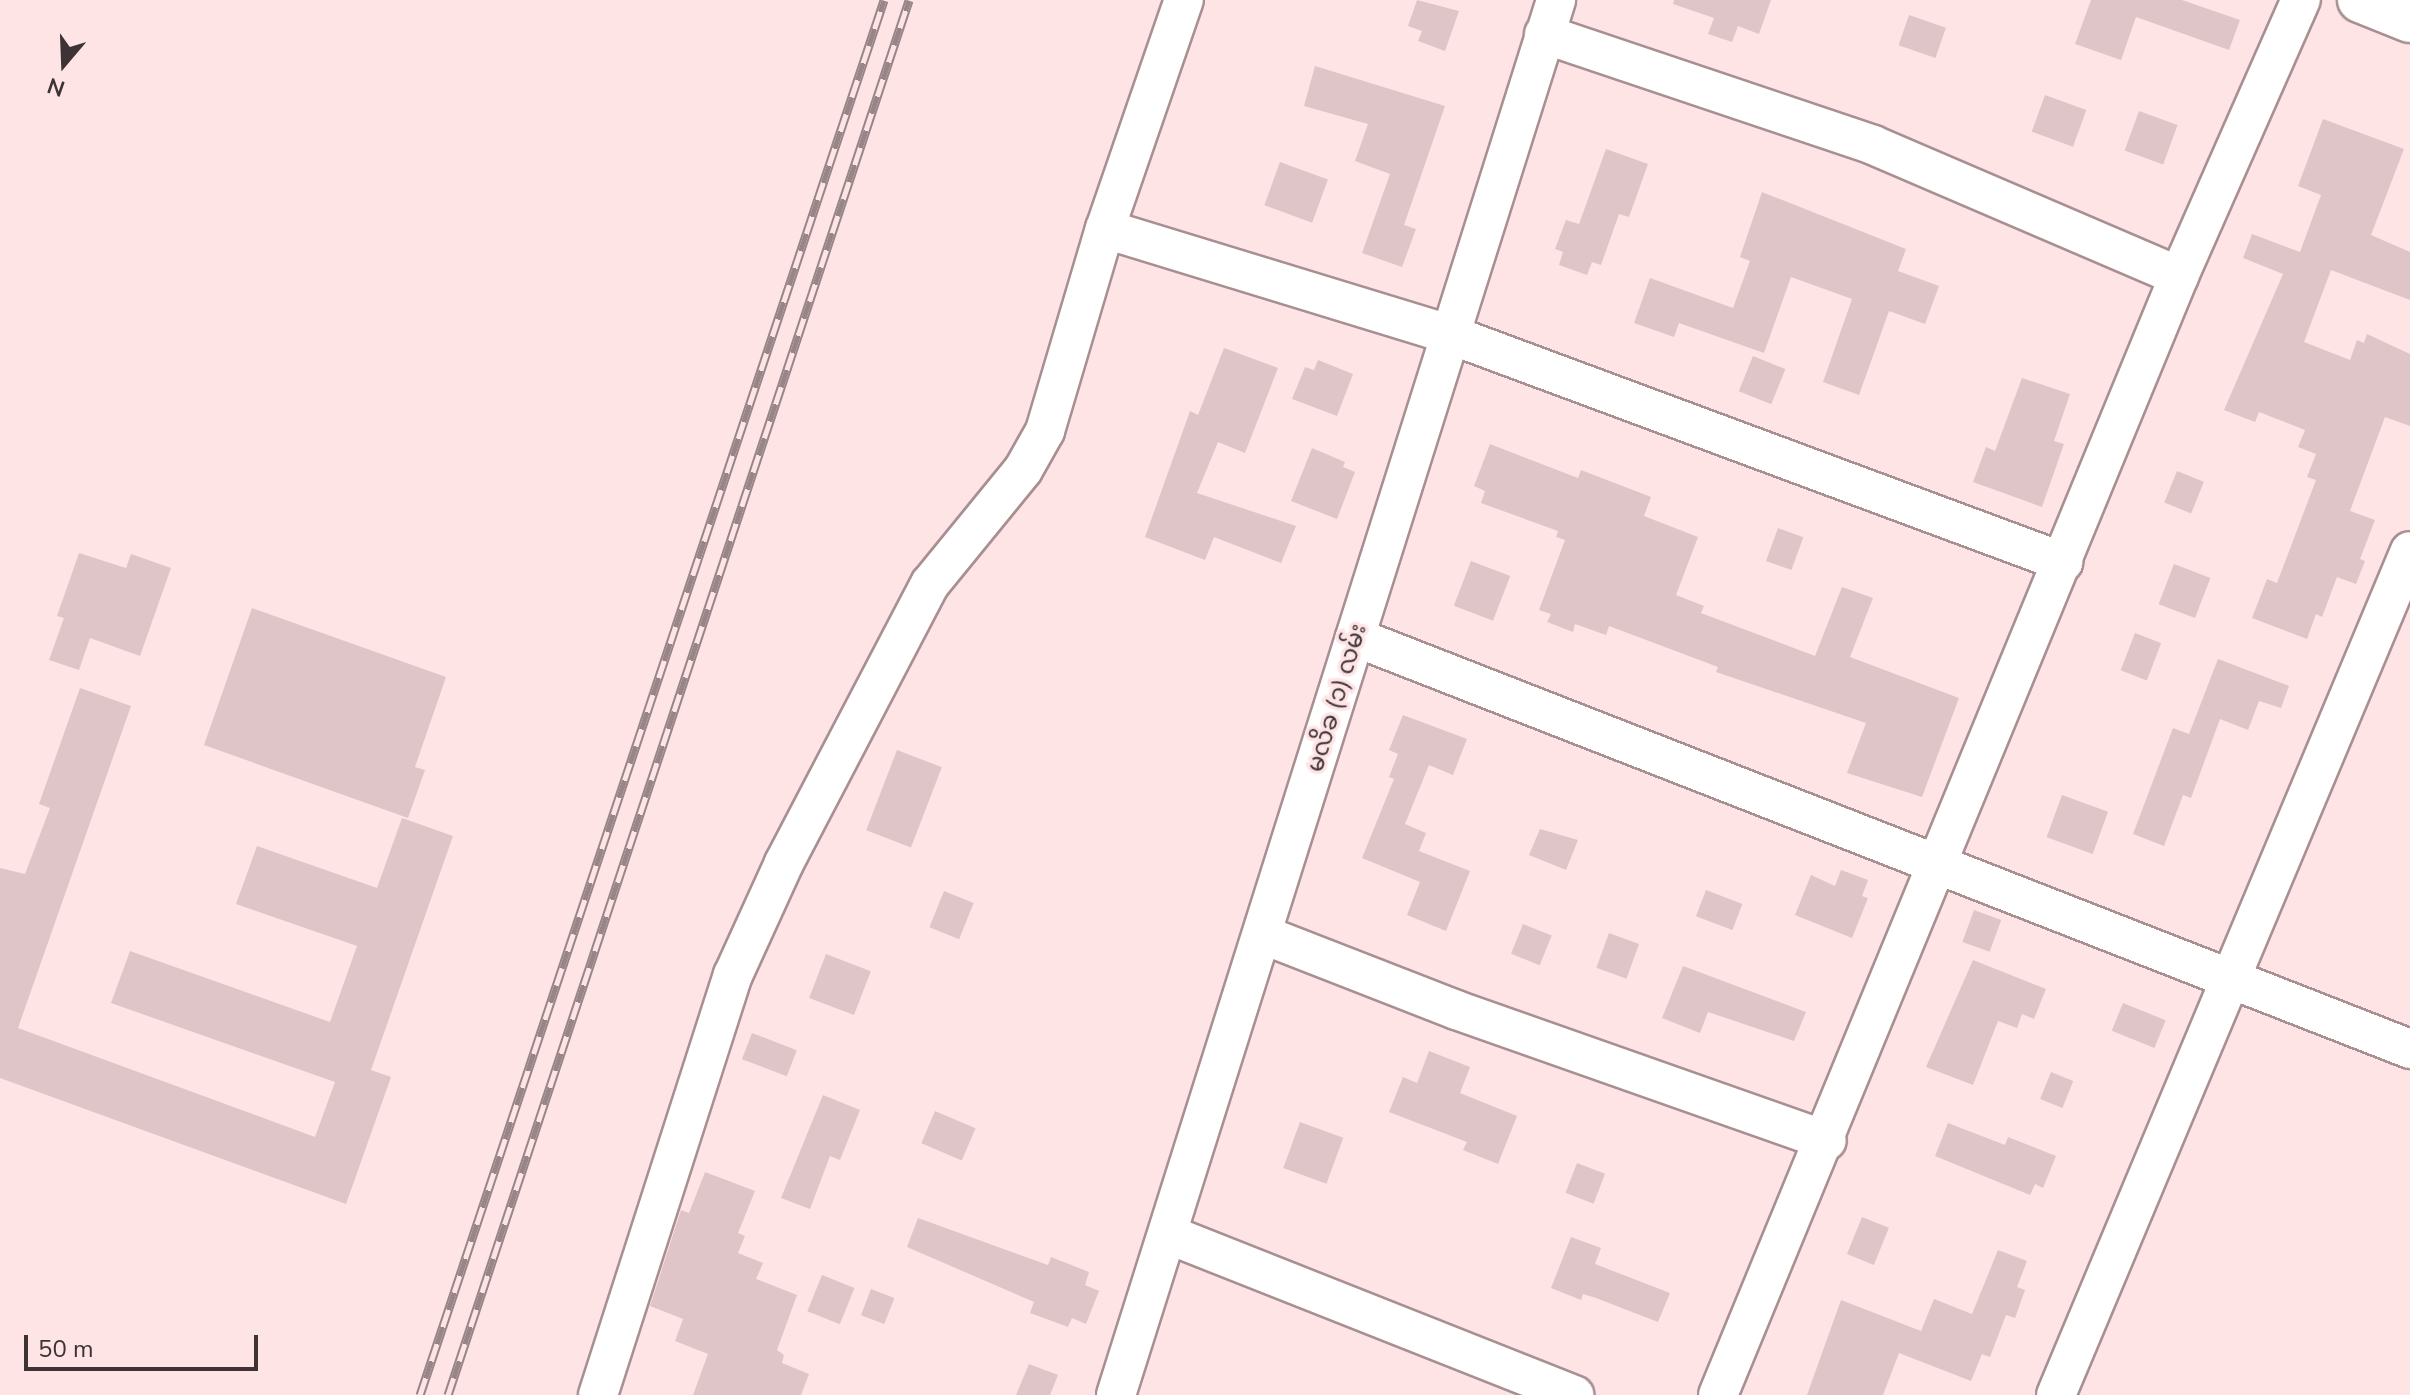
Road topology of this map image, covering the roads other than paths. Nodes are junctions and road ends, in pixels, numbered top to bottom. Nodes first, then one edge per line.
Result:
1 (1184, 0) edge
2 (2301, 0) edge
3 (2360, 0) edge
4 (1550, 17) edge
5 (2410, 20) edge
6 (1105, 229) junction
7 (2179, 276) junction
8 (1454, 336) junction
9 (2410, 551) edge
10 (2063, 562) junction
11 (1355, 637) junction
12 (1938, 862) junction
13 (1264, 935) junction
14 (2231, 979) junction
15 (2410, 1049) edge
16 (1827, 1141) junction
17 (1170, 1235) junction
18 (598, 1395) edge
19 (1116, 1395) edge
20 (1575, 1395) edge
21 (1718, 1395) edge
22 (2056, 1395) edge

1 - 6 street
2 - 7 street
3 - 5 street
4 - 7 street
4 - 8 street, မလိခ (၁) လမ်း
6 - 8 street
6 - 18 street
7 - 10 street
8 - 10 street
8 - 11 street, မလိခ (၁) လမ်း
9 - 14 street
10 - 12 street
11 - 12 street
11 - 13 street, မလိခ (၁) လမ်း
12 - 14 street
12 - 16 street
13 - 16 street
13 - 17 street, မလိခ (၁) လမ်း
14 - 15 street
14 - 22 street
16 - 21 street
17 - 19 street, မလိခ (၁) လမ်း
17 - 20 street

